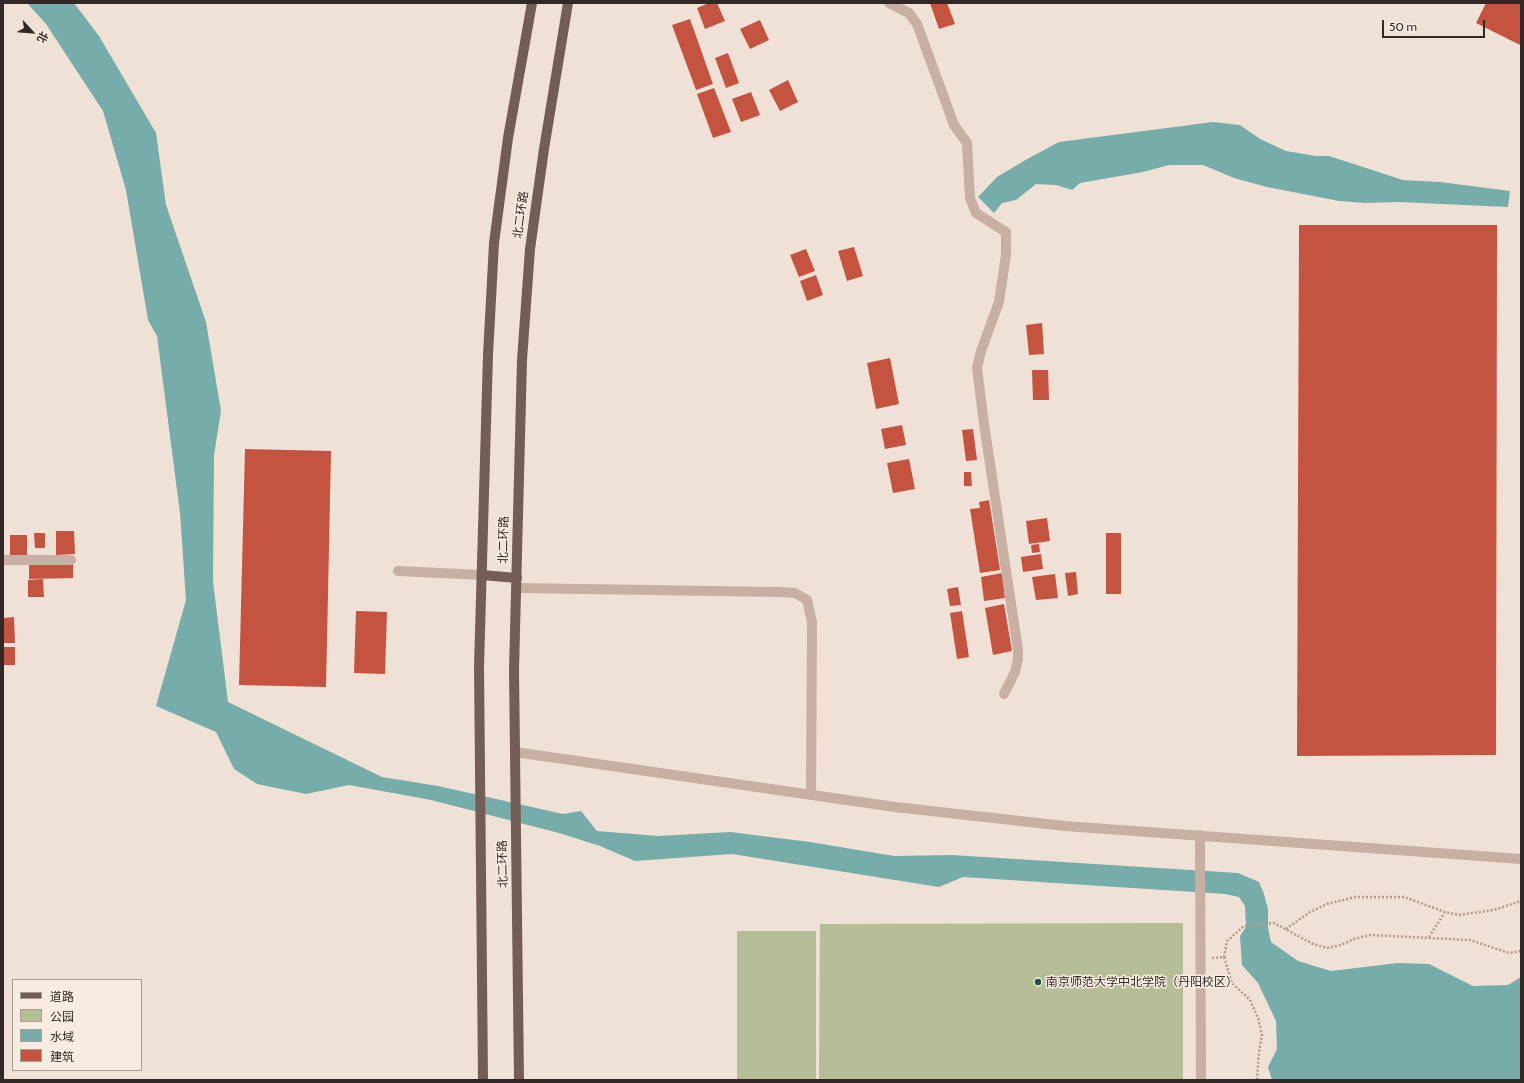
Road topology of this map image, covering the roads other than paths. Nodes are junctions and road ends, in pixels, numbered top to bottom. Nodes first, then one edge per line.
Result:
1 (532, 3) edge
2 (568, 3) edge
3 (889, 3) edge
4 (3, 560) edge
5 (71, 560) dead end
6 (398, 571) dead end
7 (482, 575) junction
8 (516, 583) junction
9 (1004, 694) dead end
10 (515, 752) junction
11 (811, 795) junction
12 (1200, 835) junction
13 (1521, 859) edge
14 (483, 1080) edge
15 (519, 1080) edge
16 (1201, 1080) edge

1 - 7 main road, 北二环路
2 - 8 main road, 北二环路
3 - 9 street
4 - 5 street
6 - 7 street
7 - 8 main road
7 - 14 main road, 北二环路
8 - 10 main road, 北二环路
8 - 11 street
10 - 11 street
10 - 15 main road, 北二环路
11 - 12 street
12 - 13 street
12 - 16 street

